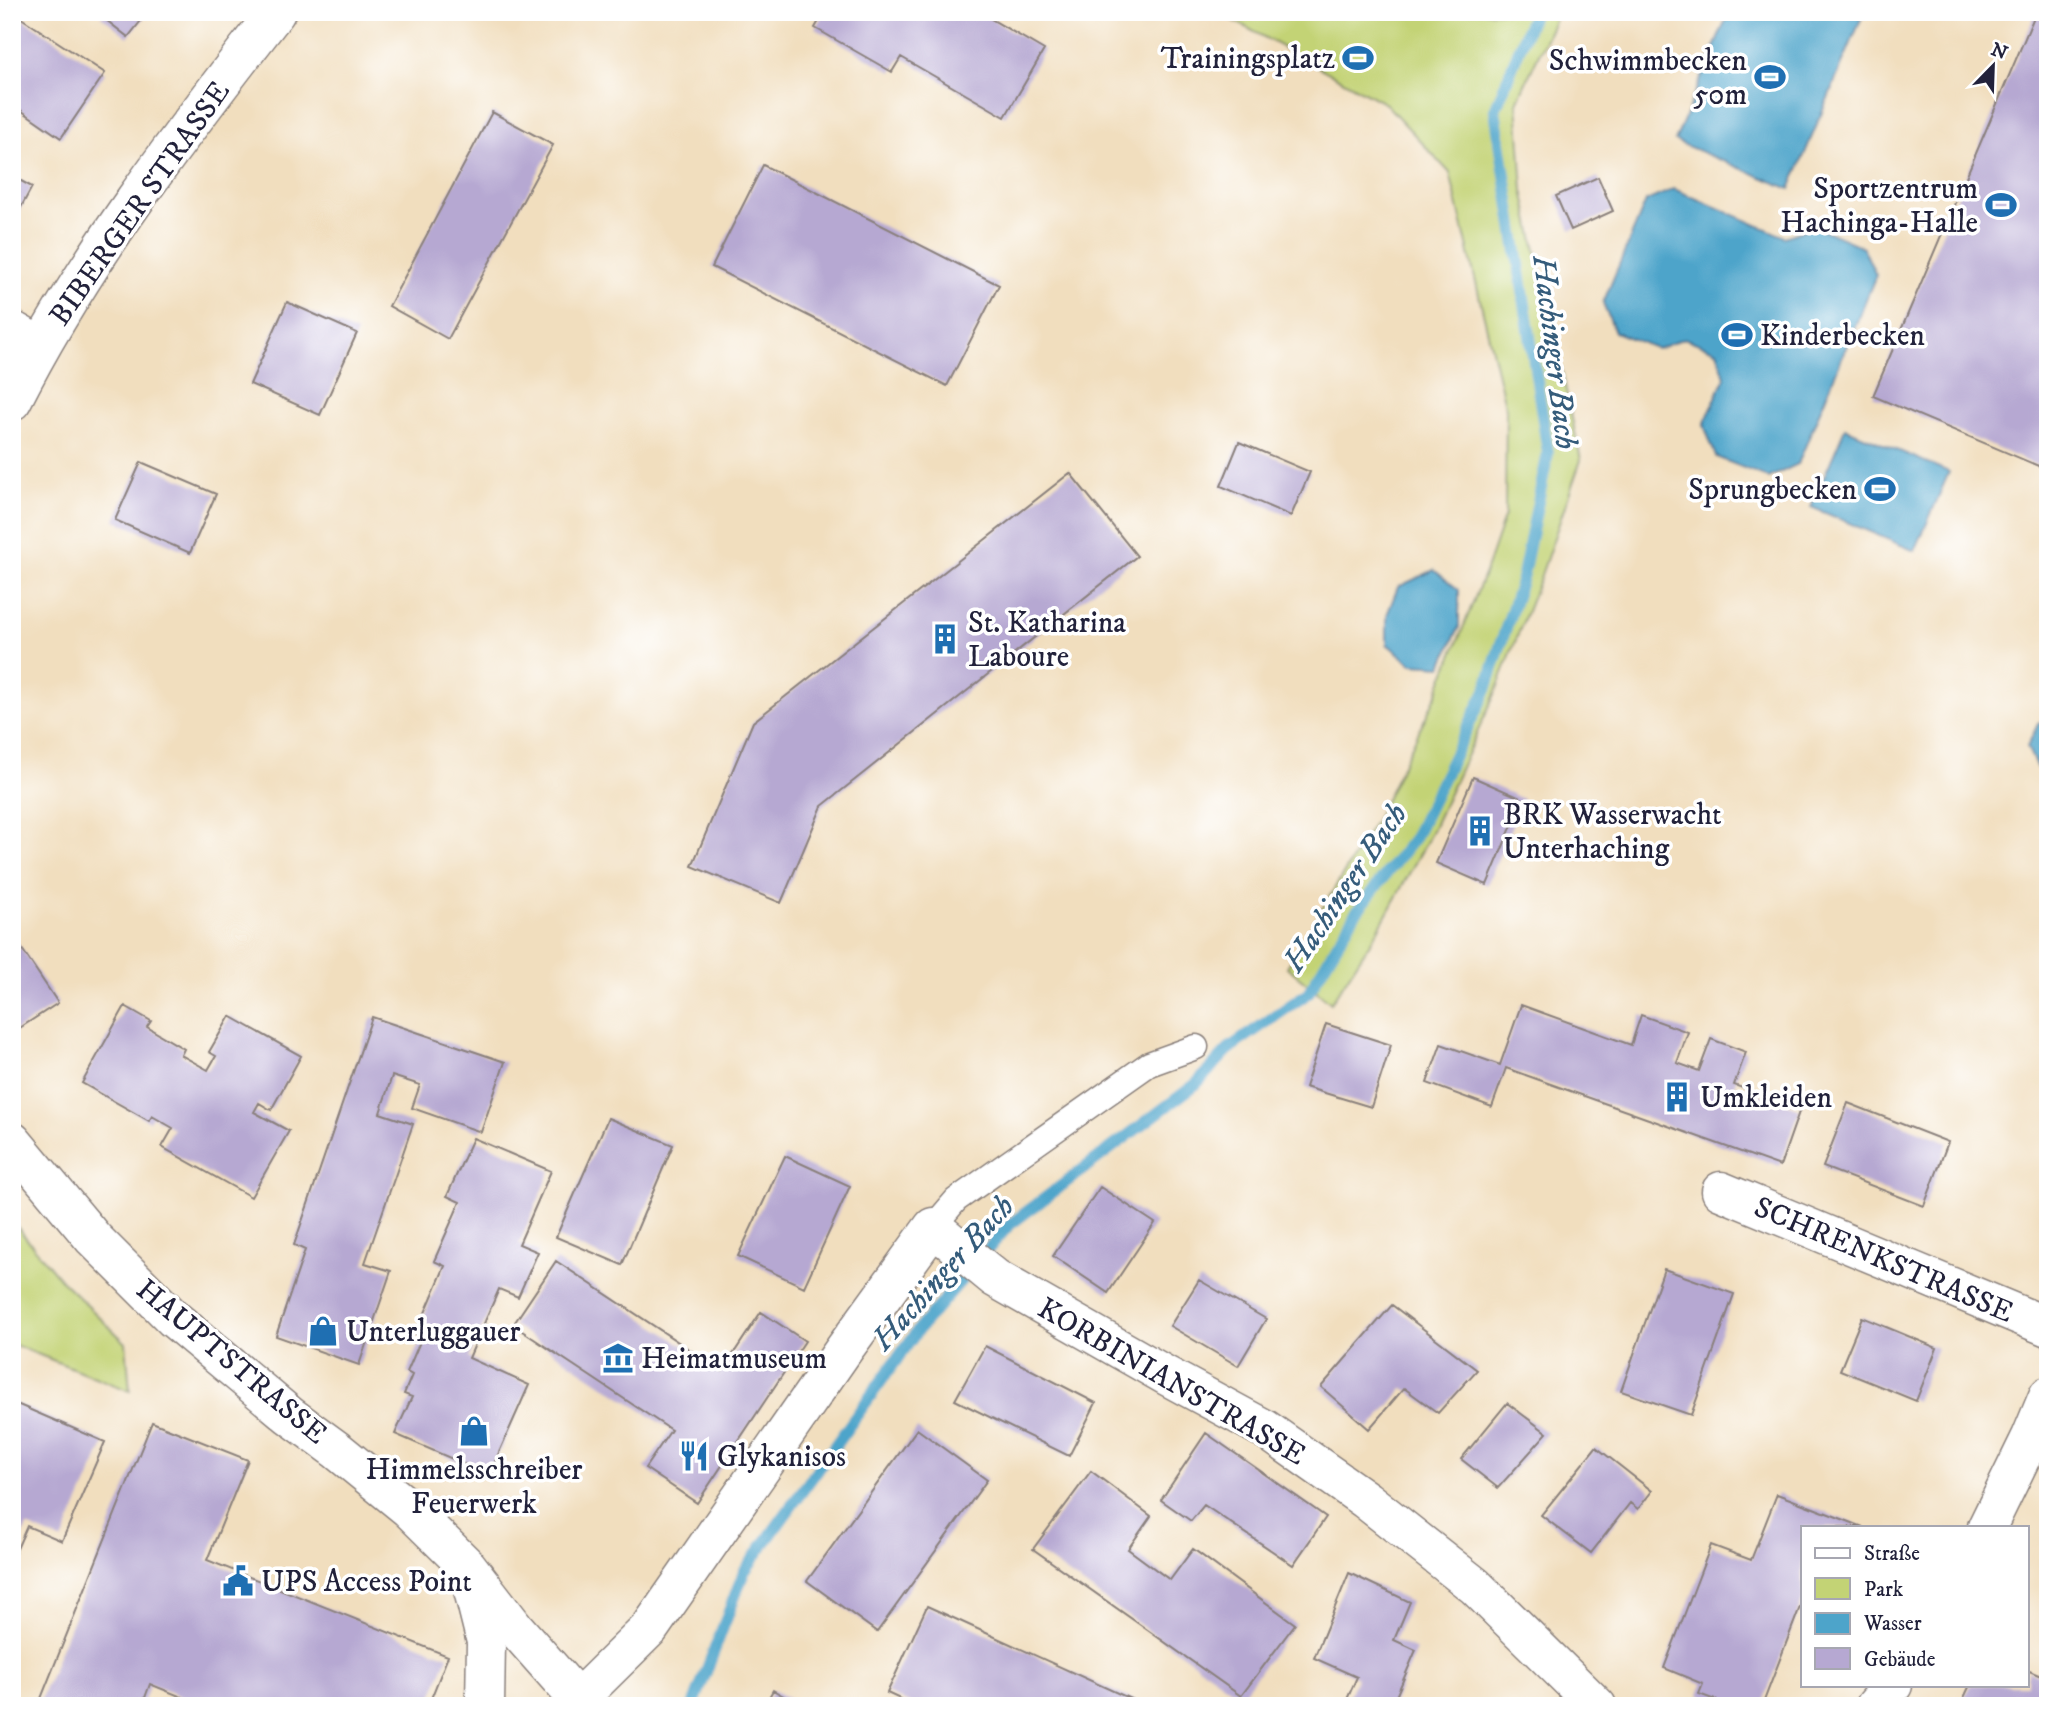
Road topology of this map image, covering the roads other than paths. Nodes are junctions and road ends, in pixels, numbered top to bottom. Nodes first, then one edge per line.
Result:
1 (276, 12) edge
2 (26, 338) edge
3 (12, 401) edge
4 (1196, 1047) dead end
5 (12, 1140) edge
6 (1721, 1191) dead end
7 (943, 1235) junction
8 (2048, 1327) edge
9 (2048, 1396) edge
10 (1987, 1526) edge
11 (467, 1566) junction
12 (1892, 1686) edge
13 (577, 1704) edge
14 (485, 1706) edge
15 (1597, 1706) edge
16 (1875, 1706) edge

1 - 2 street, BIBERGER STRASSE
2 - 3 street, BIBERGER STRASSE
4 - 7 lane
5 - 11 street, HAUPTSTRASSE
6 - 8 street, SCHRENKSTRASSE
7 - 13 street
7 - 15 street, KORBINIANSTRASSE
9 - 10 street
11 - 13 street, HAUPTSTRASSE
11 - 14 street
12 - 16 street

